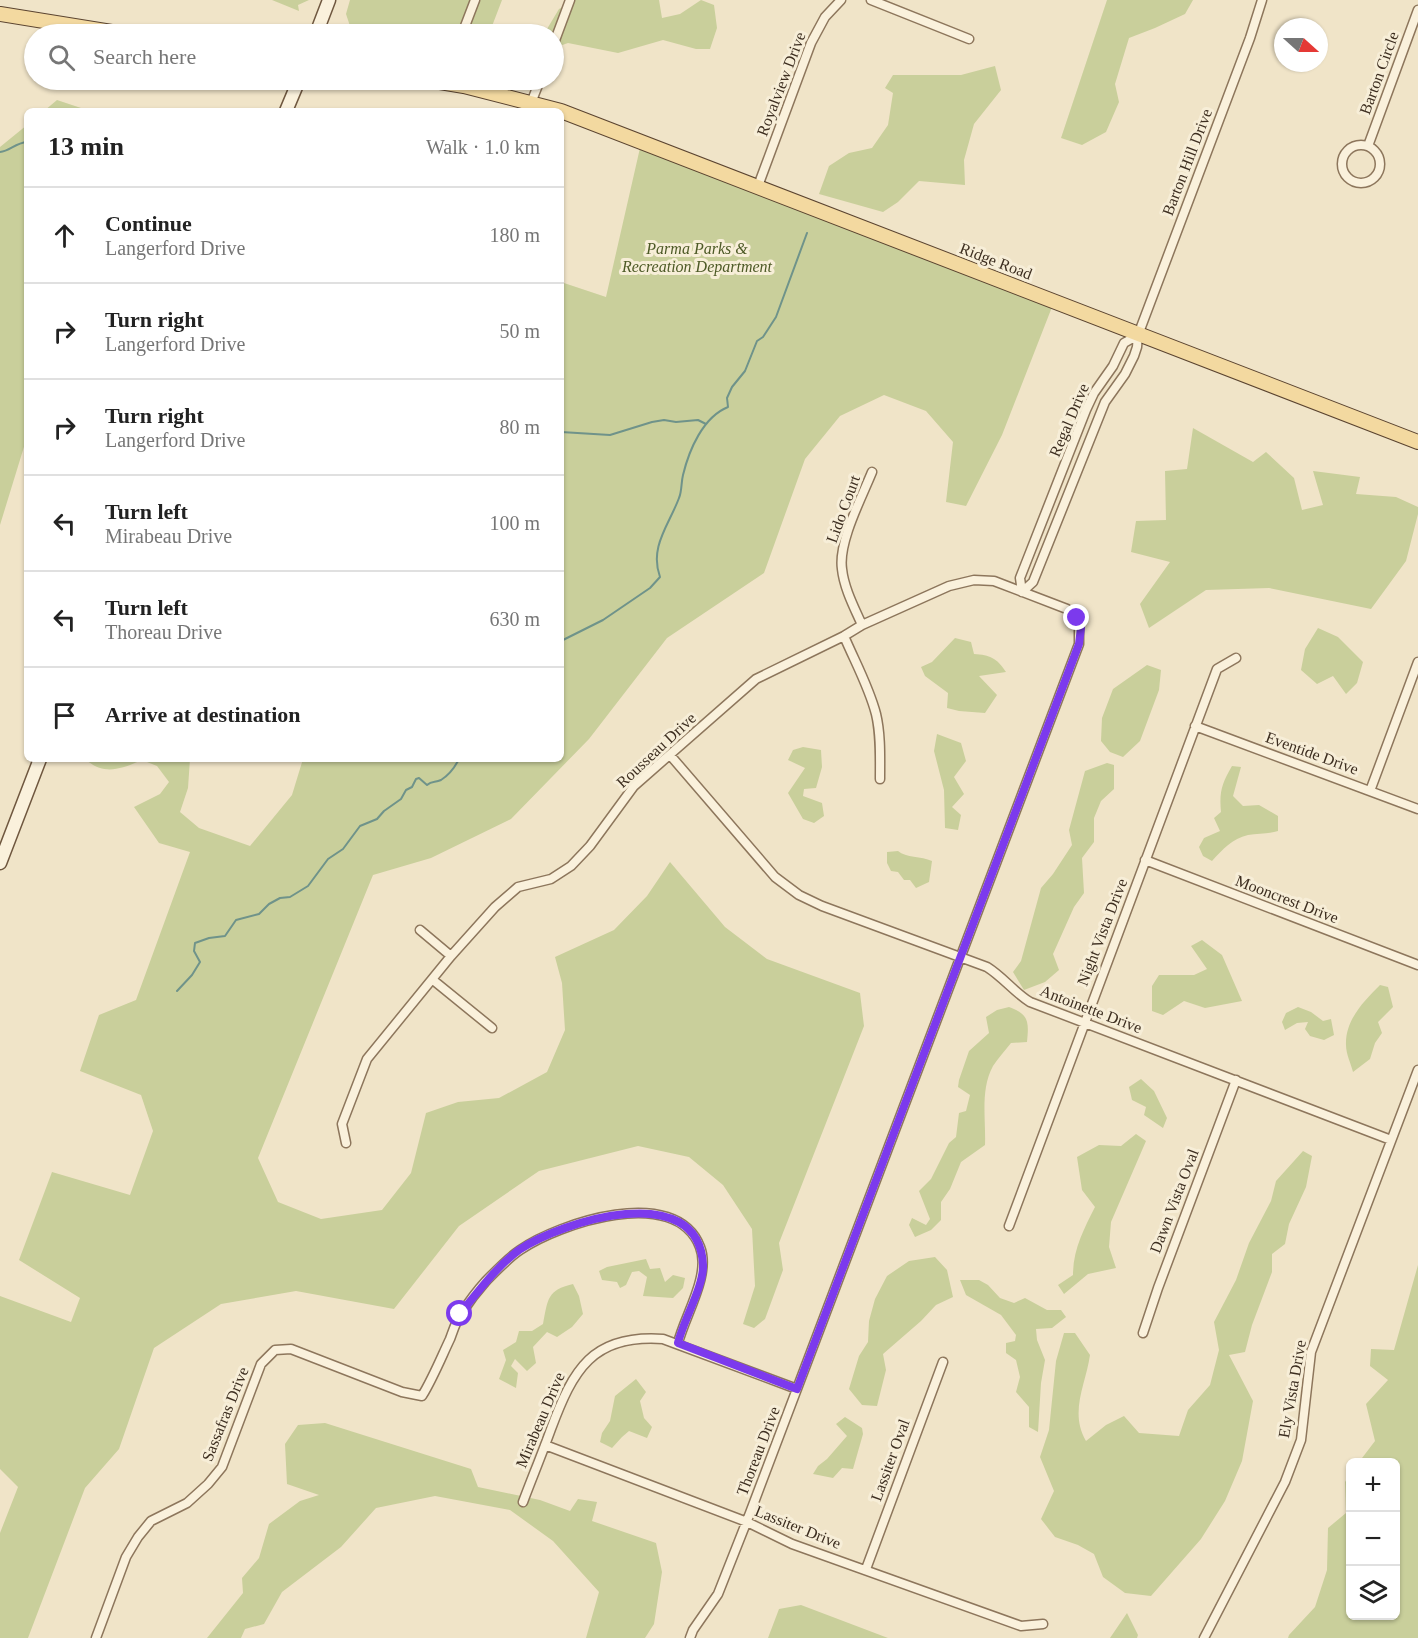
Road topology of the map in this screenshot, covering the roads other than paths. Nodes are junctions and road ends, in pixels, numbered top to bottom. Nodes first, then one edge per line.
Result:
1 (329, 0) edge
2 (475, 0) edge
3 (570, 0) edge
4 (841, 0) edge
5 (871, 0) edge
6 (1262, 0) edge
7 (1418, 10) edge
8 (0, 14) edge
9 (62, 24) edge
10 (320, 24) edge
11 (466, 24) edge
12 (561, 24) edge
13 (969, 39) dead end
14 (295, 90) edge
15 (485, 90) edge
16 (536, 90) edge
17 (531, 103) junction
18 (287, 108) edge
19 (550, 108) edge
20 (564, 112) edge
21 (1368, 146) junction
22 (758, 186) junction
23 (1138, 334) junction
24 (1075, 438) junction
25 (1418, 442) edge
26 (1088, 443) junction
27 (872, 472) dead end
28 (1022, 592) junction
29 (862, 625) junction
30 (844, 636) junction
31 (1236, 658) dead end
32 (1418, 662) edge
33 (1195, 726) junction
34 (670, 755) junction
35 (39, 762) edge
36 (880, 779) dead end
37 (1370, 791) junction
38 (1418, 809) edge
39 (1145, 860) junction
40 (0, 863) edge
41 (420, 930) dead end
42 (451, 956) junction
43 (961, 956) junction
44 (1418, 965) edge
45 (433, 980) junction
46 (1084, 1022) junction
47 (492, 1028) dead end
48 (1418, 1070) edge
49 (1236, 1080) junction
50 (1391, 1140) junction
51 (346, 1143) dead end
52 (1009, 1226) dead end
53 (1143, 1333) dead end
54 (678, 1343) junction
55 (943, 1362) dead end
56 (797, 1389) junction
57 (545, 1445) junction
58 (523, 1502) dead end
59 (747, 1522) junction
60 (866, 1569) junction
61 (1043, 1624) dead end
62 (96, 1638) edge
63 (690, 1638) edge
64 (1204, 1638) edge

1 - 10 main road
2 - 11 street
3 - 12 street
4 - 22 street, Royalview Drive
5 - 13 street
6 - 23 street, Barton Hill Drive
7 - 21 street, Barton Circle
8 - 9 main road
14 - 18 main road
15 - 17 main road, Ridge Road
16 - 17 street
17 - 19 main road, Ridge Road
20 - 22 main road, Ridge Road
21 - 21 street
22 - 23 main road, Ridge Road
23 - 24 street, Regal Drive
23 - 25 main road, Ridge Road
23 - 26 street, Regal Drive
24 - 26 street
24 - 28 street, Regal Drive
26 - 28 street, Regal Drive
27 - 29 street, Lido Court
28 - 29 street, Rousseau Drive
28 - 43 street, Thoreau Drive
29 - 30 street, Rousseau Drive
30 - 34 street, Rousseau Drive
30 - 36 street
31 - 33 street, Night Vista Drive
32 - 37 street
33 - 37 street, Eventide Drive
33 - 39 street, Night Vista Drive
34 - 42 street, Rousseau Drive
34 - 43 street, Antoinette Drive
35 - 40 main road
37 - 38 street, Eventide Drive
39 - 44 street, Mooncrest Drive
39 - 46 street, Night Vista Drive
41 - 42 street
42 - 45 street, Rousseau Drive
43 - 46 street, Antoinette Drive
43 - 56 street, Thoreau Drive
45 - 47 street
45 - 51 street, Rousseau Drive
46 - 49 street, Antoinette Drive
46 - 52 street, Night Vista Drive
48 - 50 street, Ely Vista Drive
49 - 50 street, Antoinette Drive
49 - 53 street, Dawn Vista Oval
50 - 64 street, Ely Vista Drive
54 - 56 street, Mirabeau Drive
54 - 57 street, Mirabeau Drive
54 - 62 street, Sassafras Drive
55 - 60 street, Lassiter Oval
56 - 59 street, Thoreau Drive
57 - 58 street, Mirabeau Drive
57 - 59 street, Lassiter Drive
59 - 60 street, Lassiter Drive
59 - 63 street, Thoreau Drive
60 - 61 street, Lassiter Drive

